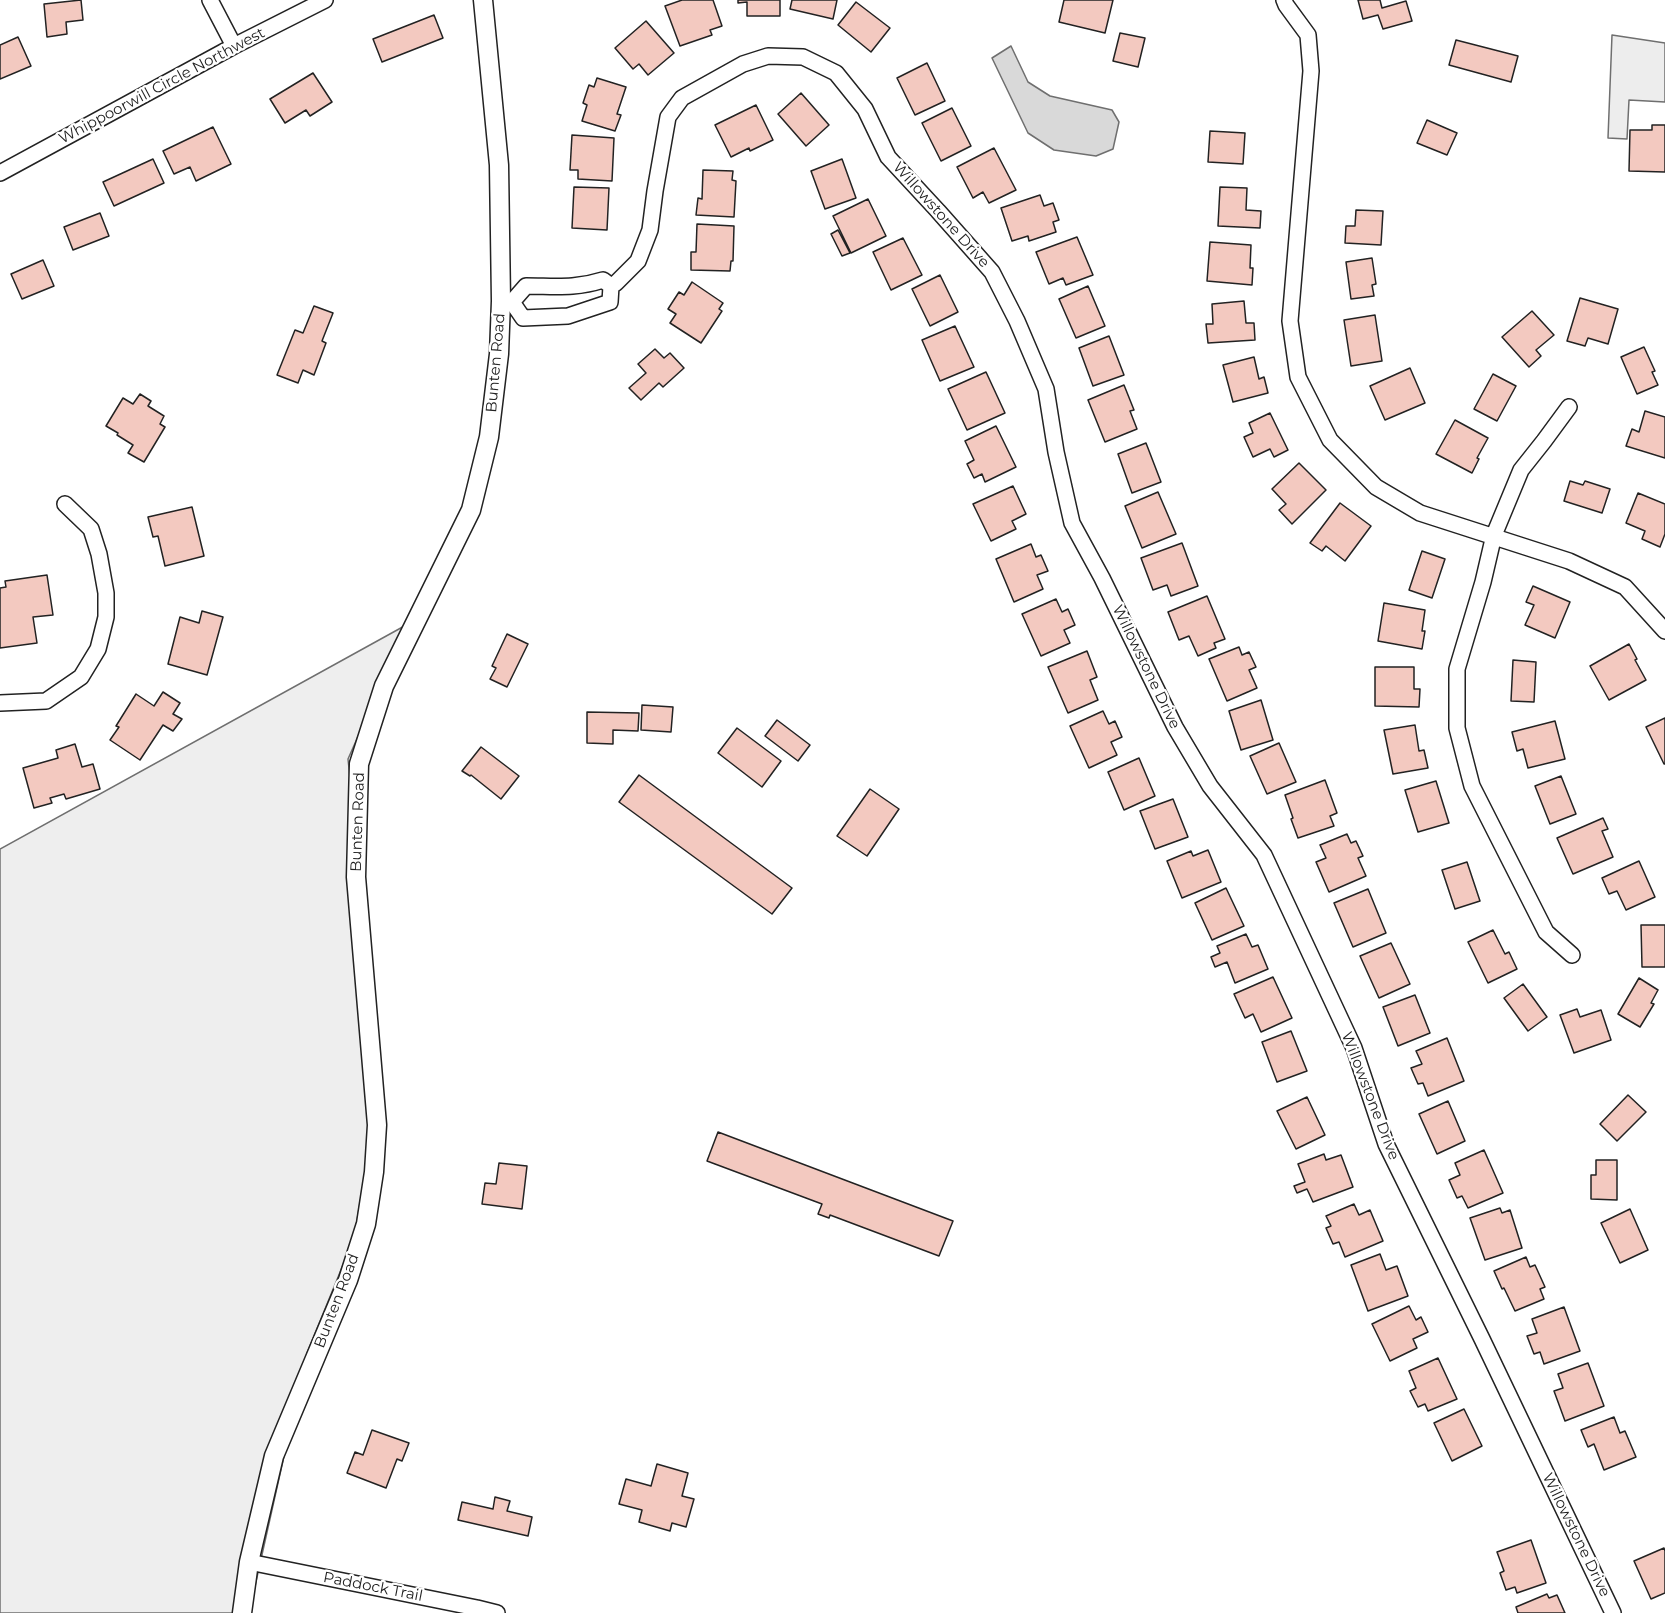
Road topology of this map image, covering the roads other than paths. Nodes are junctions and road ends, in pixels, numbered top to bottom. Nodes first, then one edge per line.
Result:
1 (210, 0) edge
2 (326, 0) edge
3 (483, 0) edge
4 (1284, 0) edge
5 (234, 46) junction
6 (0, 173) edge
7 (576, 286) junction
8 (611, 286) junction
9 (506, 301) junction
10 (582, 311) junction
11 (1569, 406) dead end
12 (65, 504) dead end
13 (1494, 535) junction
14 (1665, 631) edge
15 (0, 703) edge
16 (1572, 955) dead end
17 (249, 1562) junction
18 (242, 1613) edge
19 (497, 1613) edge
20 (1613, 1613) edge

1 - 5 street
2 - 5 street, Whippoorwill Circle Northwest
3 - 9 street, Bunten Road
4 - 13 street
5 - 6 street, Whippoorwill Circle Northwest
7 - 8 street
7 - 9 street
7 - 10 street
8 - 10 street, Willowstone Drive
8 - 20 street, Willowstone Drive
9 - 10 street, Willowstone Drive
9 - 17 street, Bunten Road
11 - 13 street
12 - 15 street
13 - 14 street
13 - 16 street
17 - 18 street, Bunten Road
17 - 19 street, Paddock Trail

